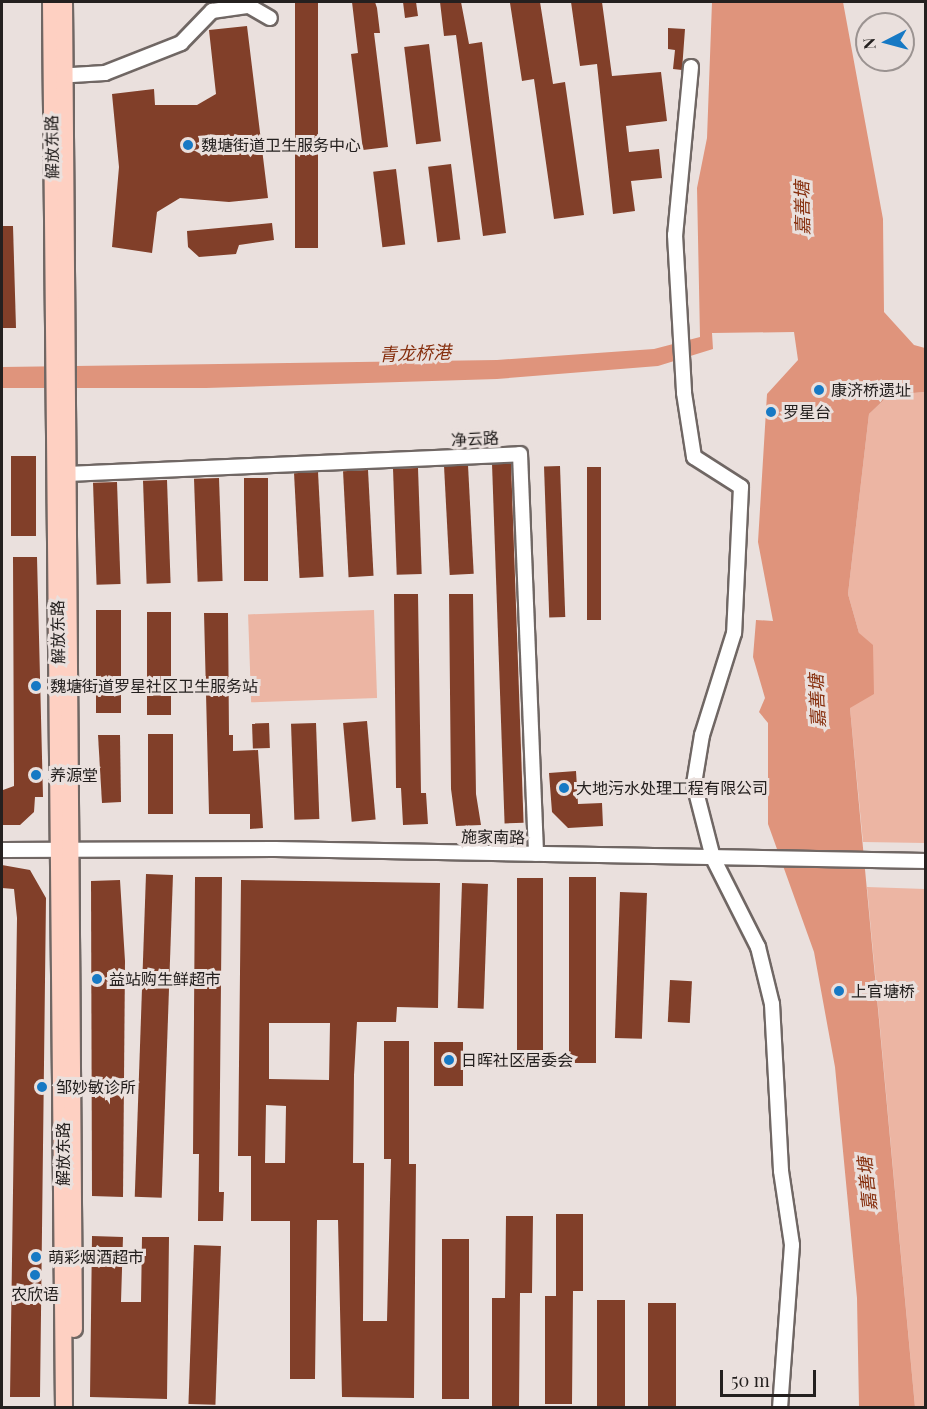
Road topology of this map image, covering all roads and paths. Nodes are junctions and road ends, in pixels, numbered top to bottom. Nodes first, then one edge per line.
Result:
1 (51, 2) edge
2 (64, 2) edge
3 (270, 18) dead end
4 (691, 66) dead end
5 (57, 76) junction
6 (60, 403) junction
7 (68, 474) junction
8 (66, 848) junction
9 (2, 850) edge
10 (536, 854) junction
11 (713, 858) junction
12 (926, 861) edge
13 (69, 1383) junction
14 (64, 1407) edge
15 (75, 1407) edge
16 (780, 1407) edge

1 - 5 main road, 解放东路
2 - 5 main road, 解放东路
3 - 5 street
4 - 11 street
5 - 6 main road, 解放东路
6 - 7 main road, 解放东路
6 - 8 main road, 解放东路
7 - 8 main road, 解放东路
7 - 10 street, 净云路
8 - 9 street, 施家南路
8 - 10 street, 施家南路
8 - 13 main road, 解放东路
10 - 11 street, 施家南路
11 - 12 street, 施家南路
11 - 16 street
13 - 14 main road, 解放东路
13 - 15 main road, 解放东路

